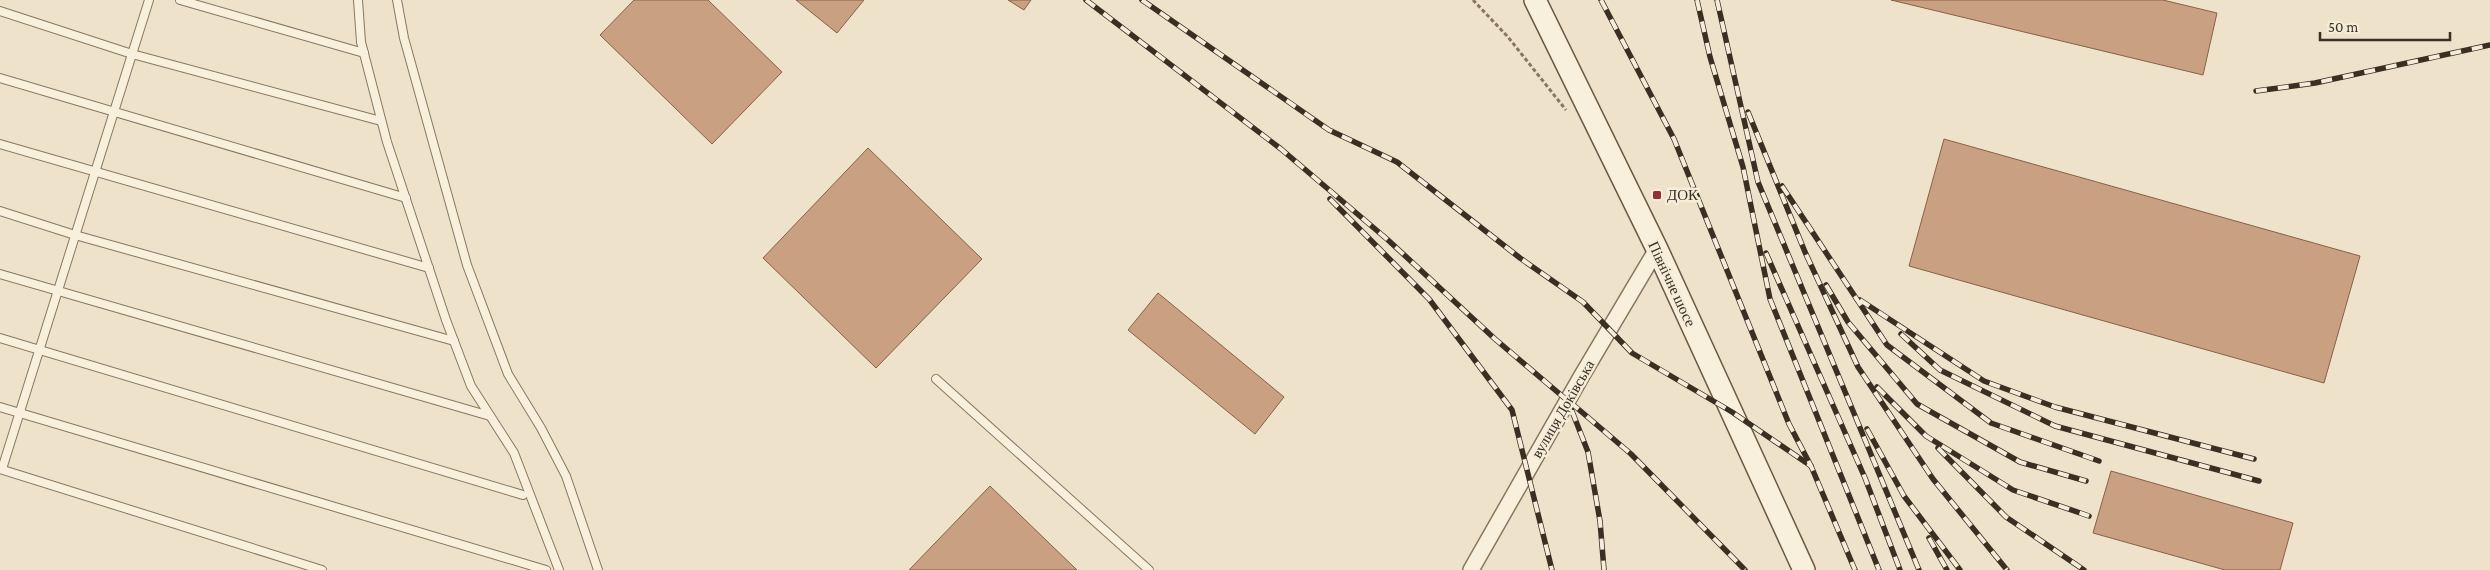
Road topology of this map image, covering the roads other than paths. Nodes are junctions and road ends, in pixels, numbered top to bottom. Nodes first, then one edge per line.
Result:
1 (149, 0) edge
2 (180, 0) edge
3 (358, 0) edge
4 (397, 0) edge
5 (1535, 0) edge
6 (0, 11) edge
7 (132, 54) junction
8 (364, 54) junction
9 (0, 78) edge
10 (114, 112) junction
11 (382, 121) junction
12 (0, 144) edge
13 (95, 172) junction
14 (406, 198) junction
15 (0, 211) edge
16 (76, 234) junction
17 (1657, 249) junction
18 (429, 268) junction
19 (0, 274) edge
20 (57, 292) junction
21 (0, 338) edge
22 (454, 341) junction
23 (39, 350) junction
24 (936, 379) dead end
25 (0, 407) edge
26 (19, 413) junction
27 (490, 416) junction
28 (1, 469) edge
29 (523, 495) dead end
30 (322, 570) edge
31 (546, 570) edge
32 (559, 570) edge
33 (598, 570) edge
34 (1150, 570) edge
35 (1472, 570) edge
36 (1804, 570) edge

1 - 7 lane
2 - 8 lane
3 - 8 lane
4 - 33 lane
5 - 17 main road, Північне шосе
6 - 7 lane
7 - 10 lane
7 - 11 lane
8 - 11 lane
9 - 10 lane
10 - 13 lane
10 - 14 lane
11 - 14 lane
12 - 13 lane
13 - 16 lane
13 - 18 lane
14 - 18 lane
15 - 16 lane
16 - 20 lane
16 - 22 lane
17 - 35 street, вулиця Доківська
17 - 36 main road, Північне шосе
18 - 22 lane
19 - 20 lane
20 - 23 lane
20 - 27 lane
21 - 23 lane
22 - 27 lane
23 - 26 lane
23 - 29 lane
24 - 34 lane
25 - 26 lane
26 - 28 lane
26 - 31 lane
27 - 32 lane
28 - 30 lane

